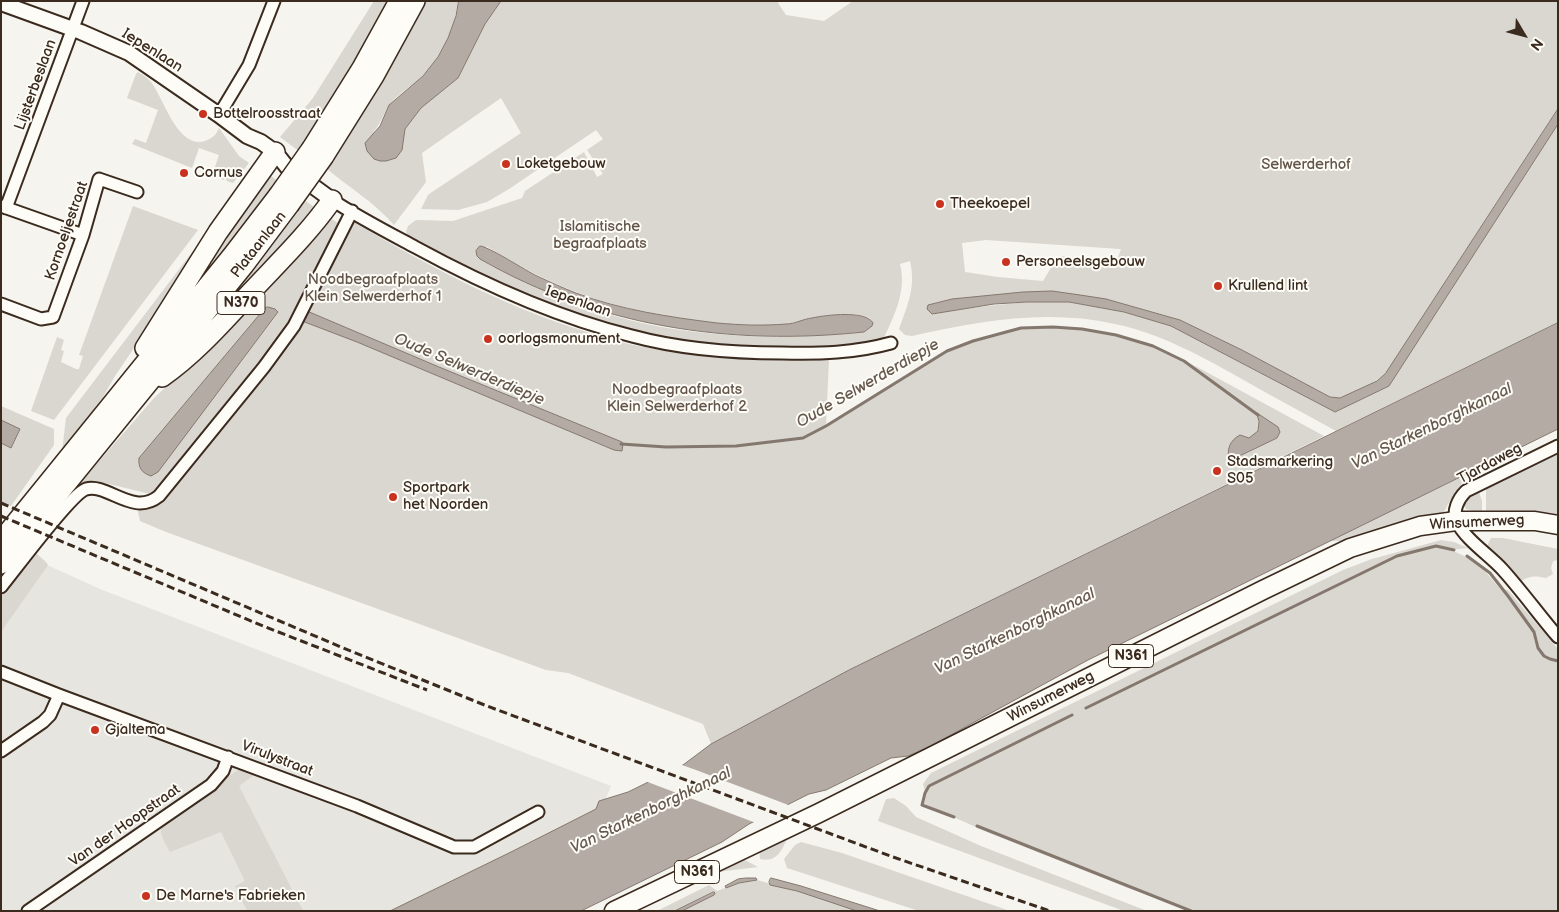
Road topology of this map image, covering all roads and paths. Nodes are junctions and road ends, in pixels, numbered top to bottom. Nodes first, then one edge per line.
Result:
1 (84, 1) edge
2 (274, 1) edge
3 (399, 1) edge
4 (415, 1) edge
5 (1, 3) edge
6 (73, 29) junction
7 (219, 115) junction
8 (318, 152) junction
9 (272, 156) junction
10 (137, 192) dead end
11 (332, 200) junction
12 (4, 207) edge
13 (352, 211) junction
14 (83, 235) junction
15 (1, 304) edge
16 (891, 343) dead end
17 (134, 389) junction
18 (1558, 446) edge
19 (1456, 521) junction
20 (1558, 525) edge
21 (1, 541) edge
22 (1, 564) edge
23 (1, 587) edge
24 (1558, 638) edge
25 (1, 672) edge
26 (59, 695) junction
27 (1, 751) edge
28 (228, 757) junction
29 (538, 812) dead end
30 (28, 911) edge
31 (614, 911) edge

1 - 6 street, Lijsterbeslaan
2 - 7 street
3 - 8 highway, Plataanlaan / N370
4 - 8 highway, Plataanlaan / N370
5 - 6 street, Iepenlaan
6 - 7 street, Iepenlaan
6 - 12 street, Lijsterbeslaan
7 - 9 street, Iepenlaan
8 - 17 highway, Plataanlaan / N370, bridge
9 - 11 street, Iepenlaan
9 - 17 highway, N370
10 - 14 street, Kornoeljestraat
11 - 13 street, Iepenlaan
11 - 17 highway, N370
12 - 14 street
13 - 16 street, Iepenlaan
13 - 23 street
14 - 15 street, Kornoeljestraat
17 - 21 highway, Plataanlaan / N370
17 - 22 highway, Plataanlaan / N370
18 - 19 street, Tjardaweg
19 - 20 main road, Winsumerweg / N361
19 - 24 street
19 - 31 main road, Winsumerweg / N361
25 - 26 street, Virulystraat
26 - 27 street
26 - 28 street, Virulystraat
28 - 29 street, Virulystraat
28 - 30 street, Van der Hoopstraat

